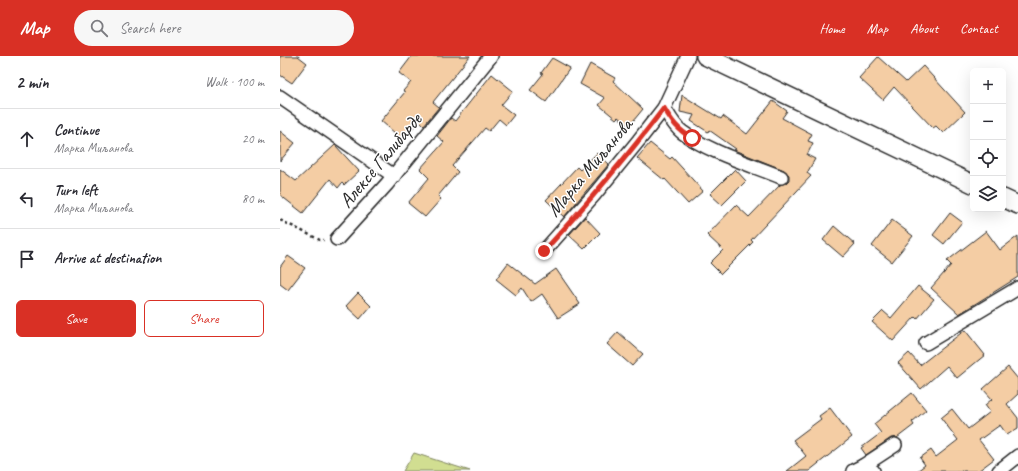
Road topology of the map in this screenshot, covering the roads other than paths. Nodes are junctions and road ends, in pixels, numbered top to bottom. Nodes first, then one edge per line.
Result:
1 (491, 56) edge
2 (688, 56) edge
3 (705, 56) edge
4 (280, 97) edge
5 (664, 108) junction
6 (394, 176) junction
7 (781, 177) dead end
8 (970, 183) edge
9 (1006, 199) edge
10 (1018, 205) edge
11 (336, 239) road end
12 (544, 251) dead end
13 (1018, 288) edge
14 (926, 343) dead end
15 (895, 445) dead end
16 (1018, 456) edge
17 (863, 469) edge
18 (999, 471) edge

1 - 6 street, Алексе Галибарде
2 - 5 street, Марка Миљанова
3 - 8 street
4 - 6 street
5 - 7 street
5 - 12 street, Марка Миљанова
6 - 11 street, Алексе Галибарде
9 - 10 street
13 - 14 street
15 - 17 street
16 - 18 street

